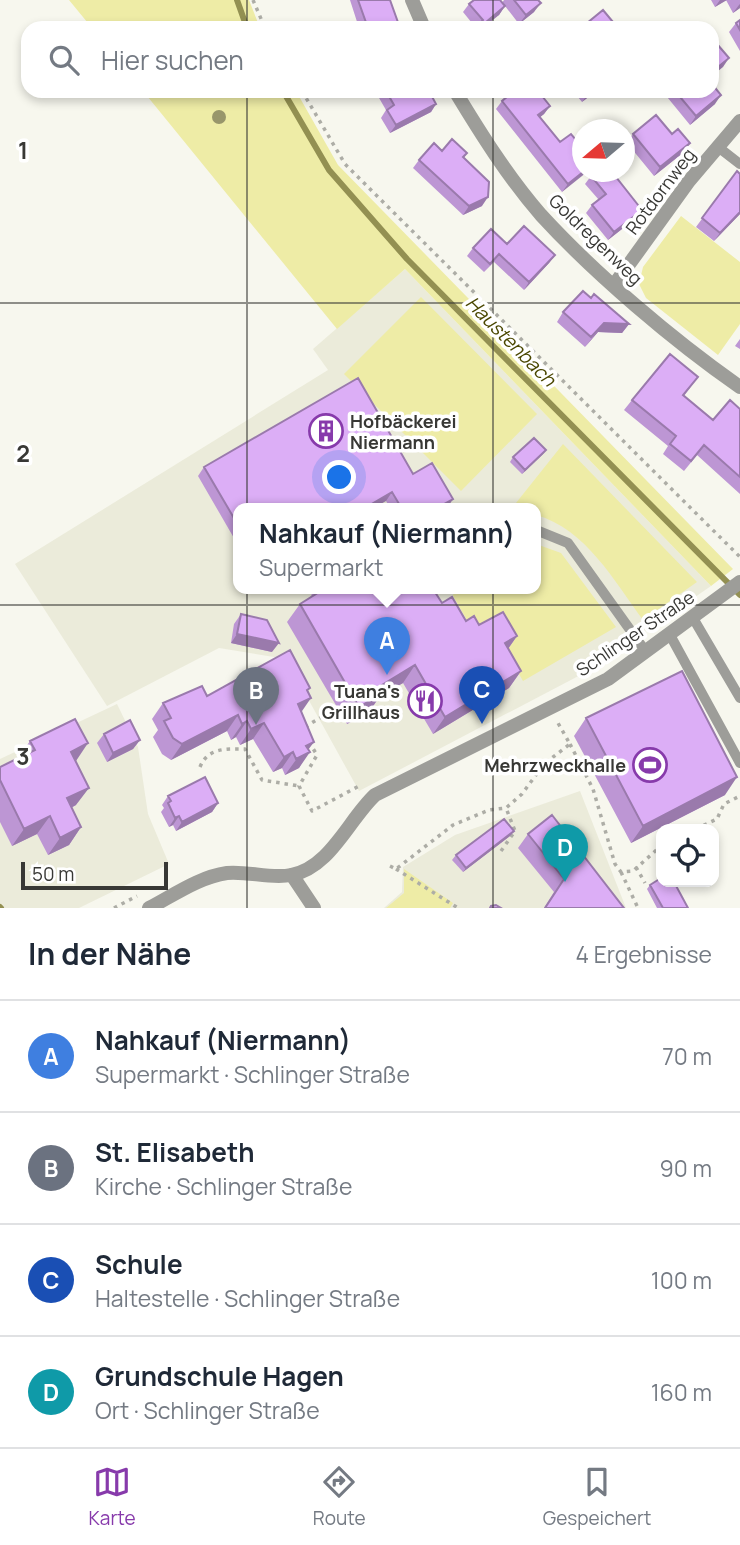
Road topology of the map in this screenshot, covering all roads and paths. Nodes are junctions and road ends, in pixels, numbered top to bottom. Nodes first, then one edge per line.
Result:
1 (253, 0) edge
2 (412, 0) edge
3 (262, 21) edge
4 (422, 21) edge
5 (306, 98) edge
6 (459, 98) edge
7 (740, 121) edge
8 (718, 147) junction
9 (740, 164) edge
10 (614, 285) junction
11 (740, 387) edge
12 (541, 532) edge
13 (740, 558) edge
14 (740, 582) edge
15 (693, 618) junction
16 (670, 635) junction
17 (646, 652) junction
18 (740, 698) edge
19 (551, 708) junction
20 (328, 713) dead end
21 (569, 744) junction
22 (740, 764) edge
23 (200, 766) dead end
24 (367, 782) dead end
25 (299, 786) junction
26 (740, 796) edge
27 (506, 808) junction
28 (706, 824) edge
29 (656, 850) edge
30 (501, 852) dead end
31 (390, 866) dead end
32 (636, 867) junction
33 (396, 869) junction
34 (621, 872) junction
35 (292, 875) junction
36 (645, 883) dead end
37 (149, 908) edge
38 (314, 908) edge
39 (458, 908) edge
40 (638, 908) edge

1 - 3 path
2 - 4 street
5 - 13 path
6 - 10 street, Goldregenweg
7 - 8 street, Rotdornweg
8 - 9 lane
8 - 10 street, Rotdornweg
10 - 11 street, Goldregenweg
12 - 17 lane
14 - 15 street, Schlinger Straße
15 - 16 street, Schlinger Straße
15 - 18 lane
16 - 17 street, Schlinger Straße
16 - 22 lane
17 - 19 street, Schlinger Straße
19 - 21 path
19 - 35 street, Schlinger Straße
20 - 25 path
21 - 27 path
21 - 34 path
23 - 25 path
24 - 25 path
26 - 28 path
27 - 30 path
27 - 33 path
29 - 32 path
31 - 33 path
32 - 34 path
32 - 36 path
33 - 39 path
34 - 40 path
35 - 37 street
35 - 38 street

